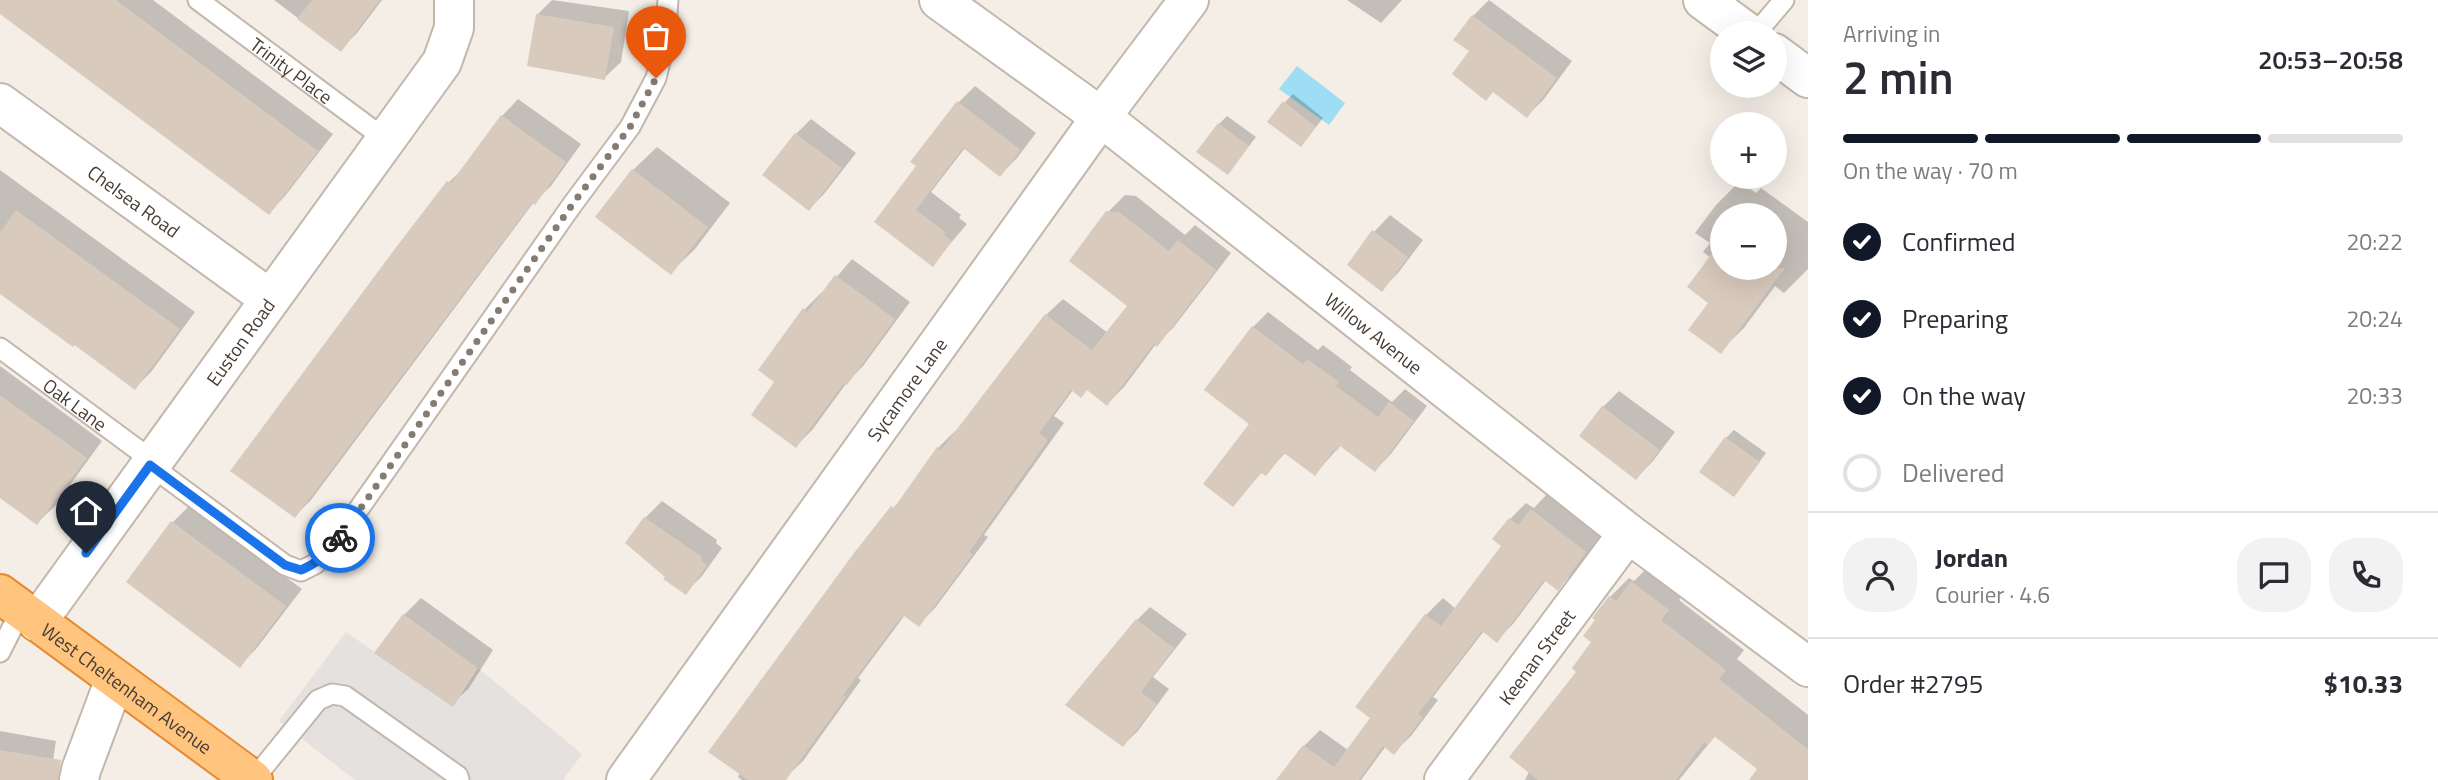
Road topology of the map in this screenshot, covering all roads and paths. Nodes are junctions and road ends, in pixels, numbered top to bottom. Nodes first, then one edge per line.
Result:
1 (198, 0) edge
2 (454, 0) edge
3 (668, 0) edge
4 (939, 0) edge
5 (1189, 0) edge
6 (1703, 0) edge
7 (1784, 0) edge
8 (1732, 21) edge
9 (1766, 21) edge
10 (1787, 63) edge
11 (1808, 78) edge
12 (0, 103) edge
13 (1101, 117) junction
14 (385, 139) junction
15 (270, 299) junction
16 (0, 348) edge
17 (152, 463) junction
18 (1628, 533) junction
19 (19, 608) edge
20 (0, 652) edge
21 (1808, 667) edge
22 (115, 679) junction
23 (79, 780) edge
24 (253, 780) edge
25 (459, 780) edge
26 (626, 780) edge
27 (1444, 780) edge

1 - 14 lane, Trinity Place
2 - 14 street, Euston Road
3 - 17 lane, Oak Lane
4 - 13 street, Willow Avenue
5 - 13 street, Sycamore Lane
6 - 8 street
7 - 9 lane
10 - 11 street
12 - 15 street, Chelsea Road
13 - 18 street, Willow Avenue
13 - 26 street, Sycamore Lane
14 - 15 street, Euston Road
15 - 17 street, Euston Road
16 - 17 lane, Oak Lane
17 - 19 street, Euston Road
18 - 21 street, Willow Avenue
18 - 27 street, Keenan Street
19 - 20 lane
19 - 22 highway, West Cheltenham Avenue
22 - 23 street
22 - 24 highway, West Cheltenham Avenue
24 - 25 lane

